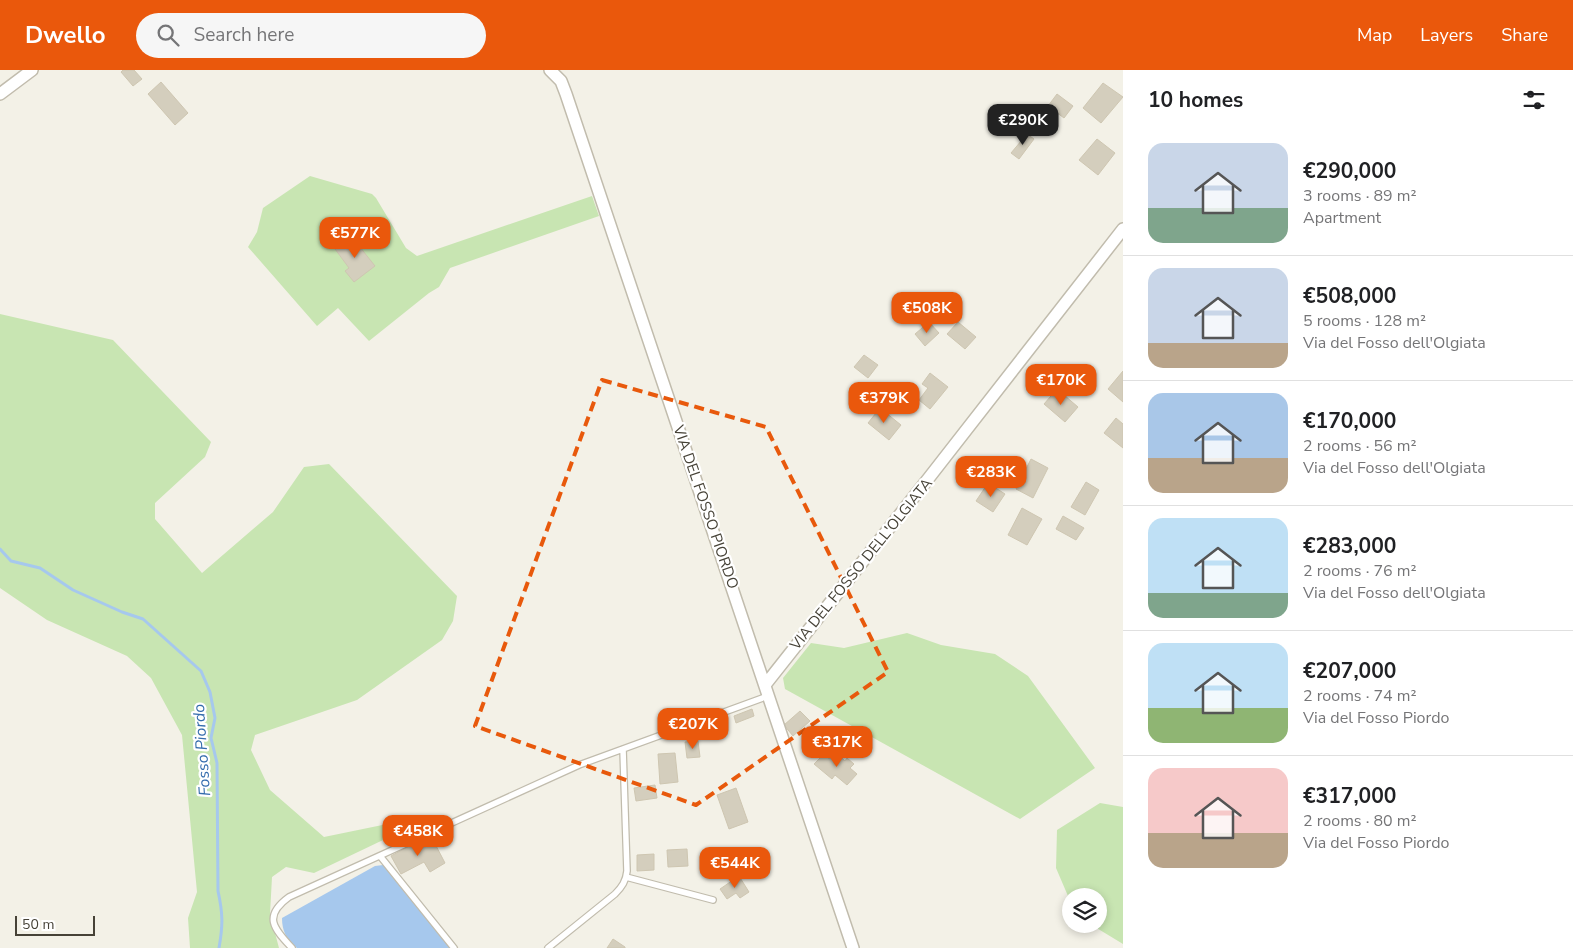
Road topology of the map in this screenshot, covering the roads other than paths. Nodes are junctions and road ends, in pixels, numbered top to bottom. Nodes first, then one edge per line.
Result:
1 (32, 70) edge
2 (550, 70) edge
3 (0, 94) edge
4 (1123, 230) edge
5 (767, 691) junction
6 (623, 749) junction
7 (380, 856) junction
8 (626, 877) junction
9 (712, 900) dead end
10 (292, 948) edge
11 (454, 948) edge
12 (548, 948) edge
13 (853, 948) edge

1 - 3 street
2 - 5 street, VIA DEL FOSSO PIORDO
4 - 5 street, VIA DEL FOSSO DELL'OLGIATA
5 - 6 lane
5 - 13 street, VIA DEL FOSSO PIORDO
6 - 7 lane
6 - 8 lane
7 - 10 lane
7 - 11 lane
8 - 9 lane
8 - 12 lane

